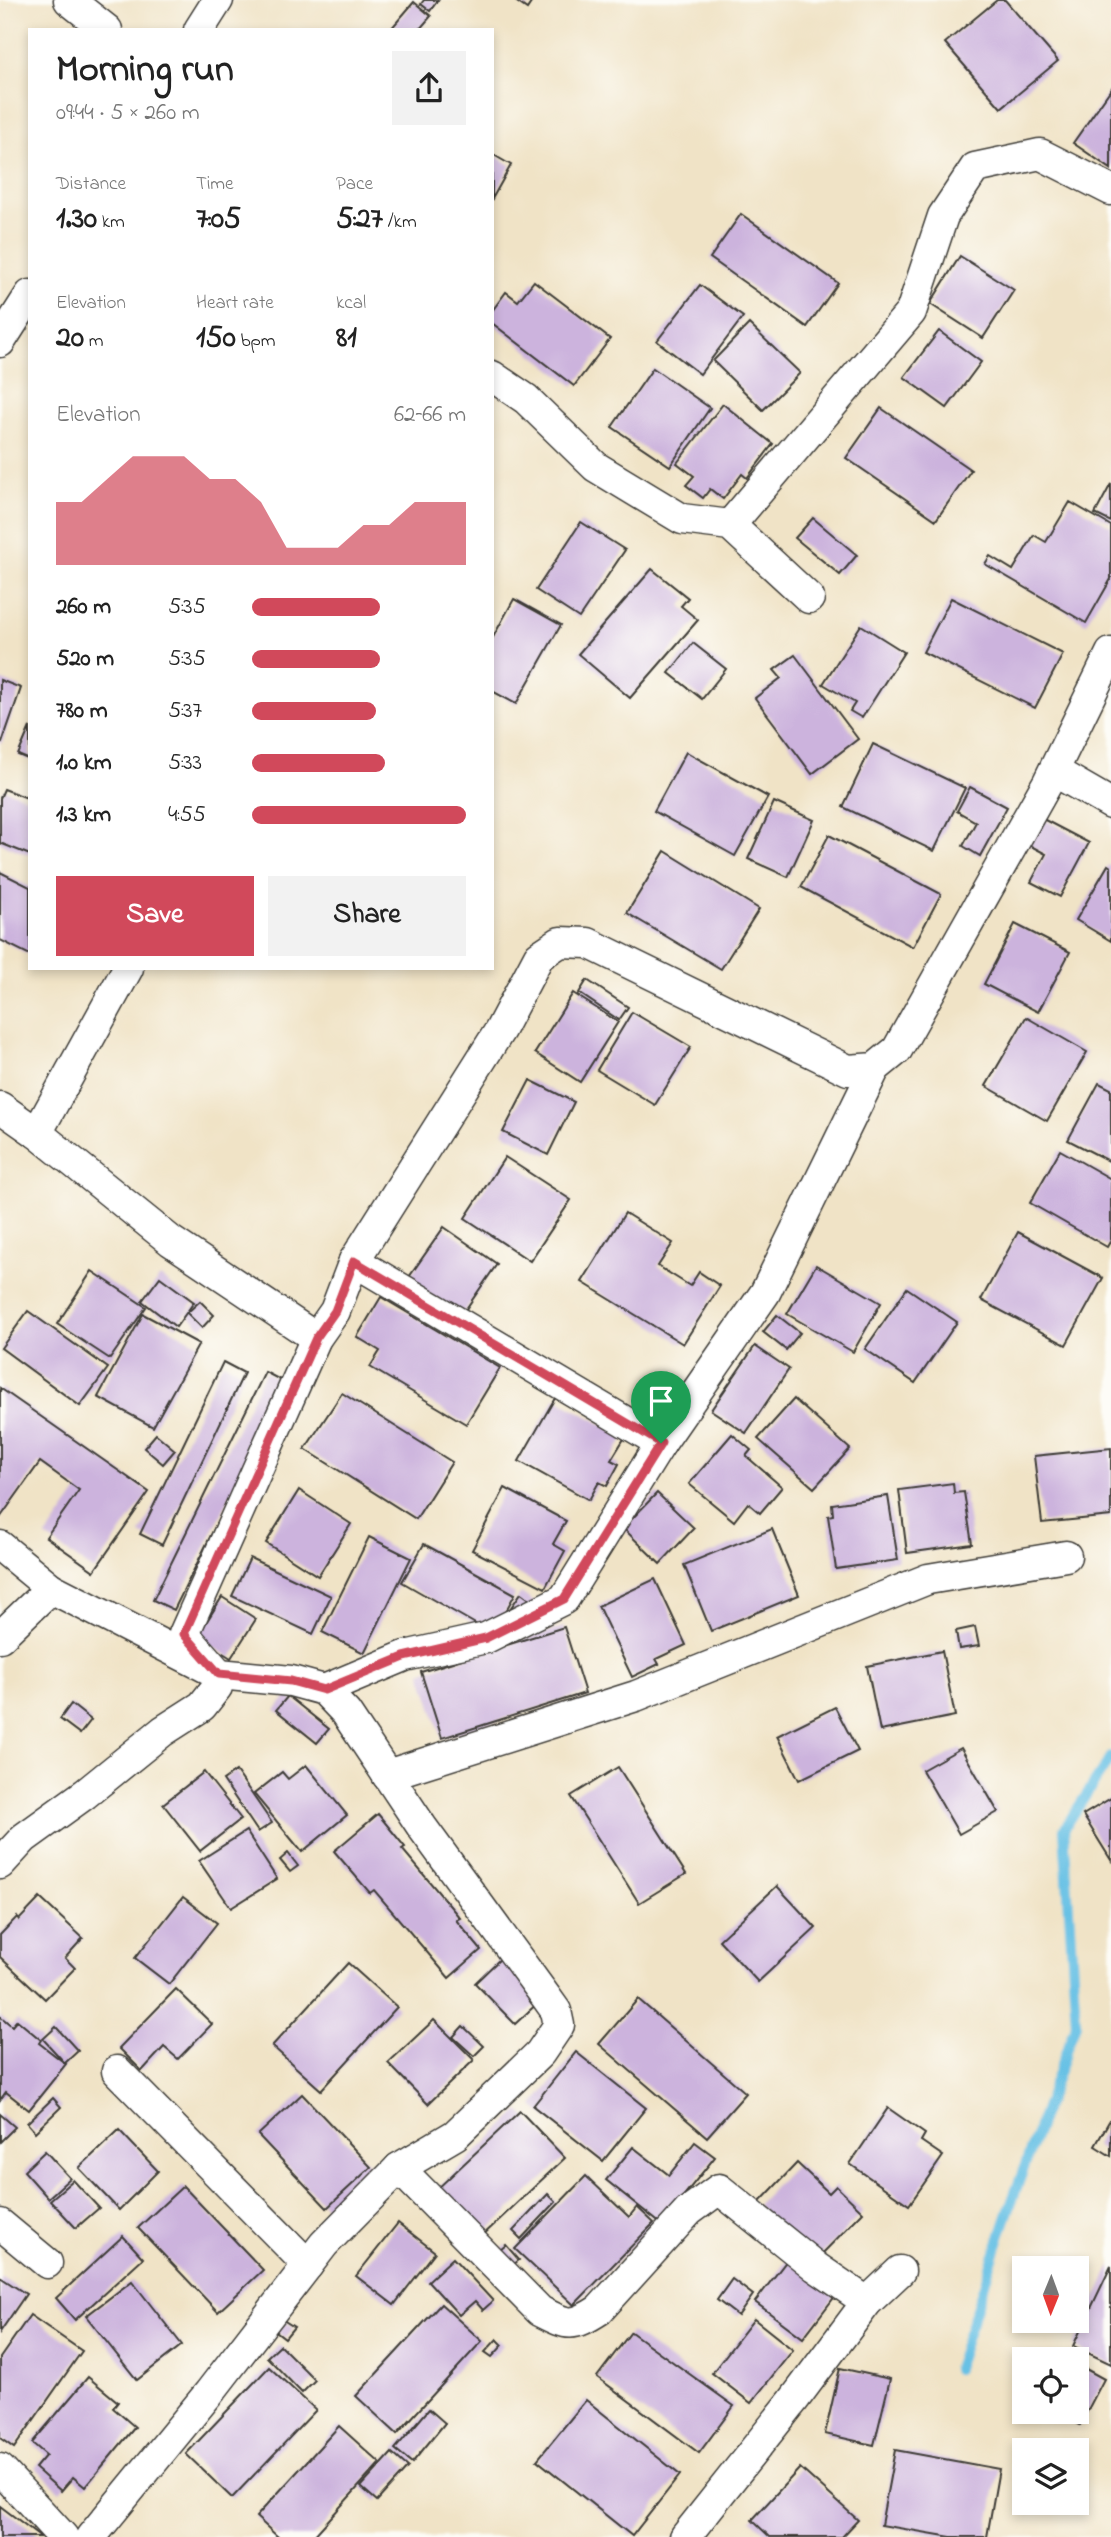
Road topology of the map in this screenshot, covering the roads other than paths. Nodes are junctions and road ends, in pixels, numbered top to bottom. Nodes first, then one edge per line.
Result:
1 (69, 0) edge
2 (218, 0) edge
3 (104, 28) edge
4 (200, 28) edge
5 (1111, 190) edge
6 (26, 308) edge
7 (0, 342) edge
8 (494, 377) edge
9 (730, 525) junction
10 (809, 598) dead end
11 (1111, 653) edge
12 (1054, 771) junction
13 (1111, 804) edge
14 (127, 970) edge
15 (875, 1068) junction
16 (0, 1107) edge
17 (37, 1133) junction
18 (354, 1261) junction
19 (316, 1338) junction
20 (661, 1443) junction
21 (0, 1546) edge
22 (1066, 1556) dead end
23 (51, 1588) junction
24 (0, 1637) edge
25 (219, 1674) junction
26 (324, 1690) junction
27 (387, 1775) junction
28 (0, 1864) edge
29 (117, 2071) dead end
30 (399, 2168) junction
31 (0, 2224) edge
32 (47, 2263) dead end
33 (309, 2265) junction
34 (900, 2271) dead end
35 (867, 2302) junction
36 (0, 2469) edge
37 (62, 2537) edge
38 (91, 2537) edge
39 (685, 2537) edge

1 - 3 street
2 - 4 street
5 - 9 street
6 - 7 street
8 - 9 street
9 - 10 street
11 - 12 street
12 - 13 street
12 - 15 street
14 - 17 street
15 - 18 street
15 - 20 street
16 - 17 street
17 - 19 street
18 - 19 street
18 - 20 street
19 - 25 street
20 - 26 street
21 - 23 street
22 - 27 street
23 - 24 street
23 - 25 street
25 - 26 street
25 - 28 street
26 - 27 street
27 - 30 street
29 - 33 street
30 - 33 street
30 - 35 street
31 - 32 street
33 - 38 street
34 - 35 street
35 - 39 street
36 - 37 street

